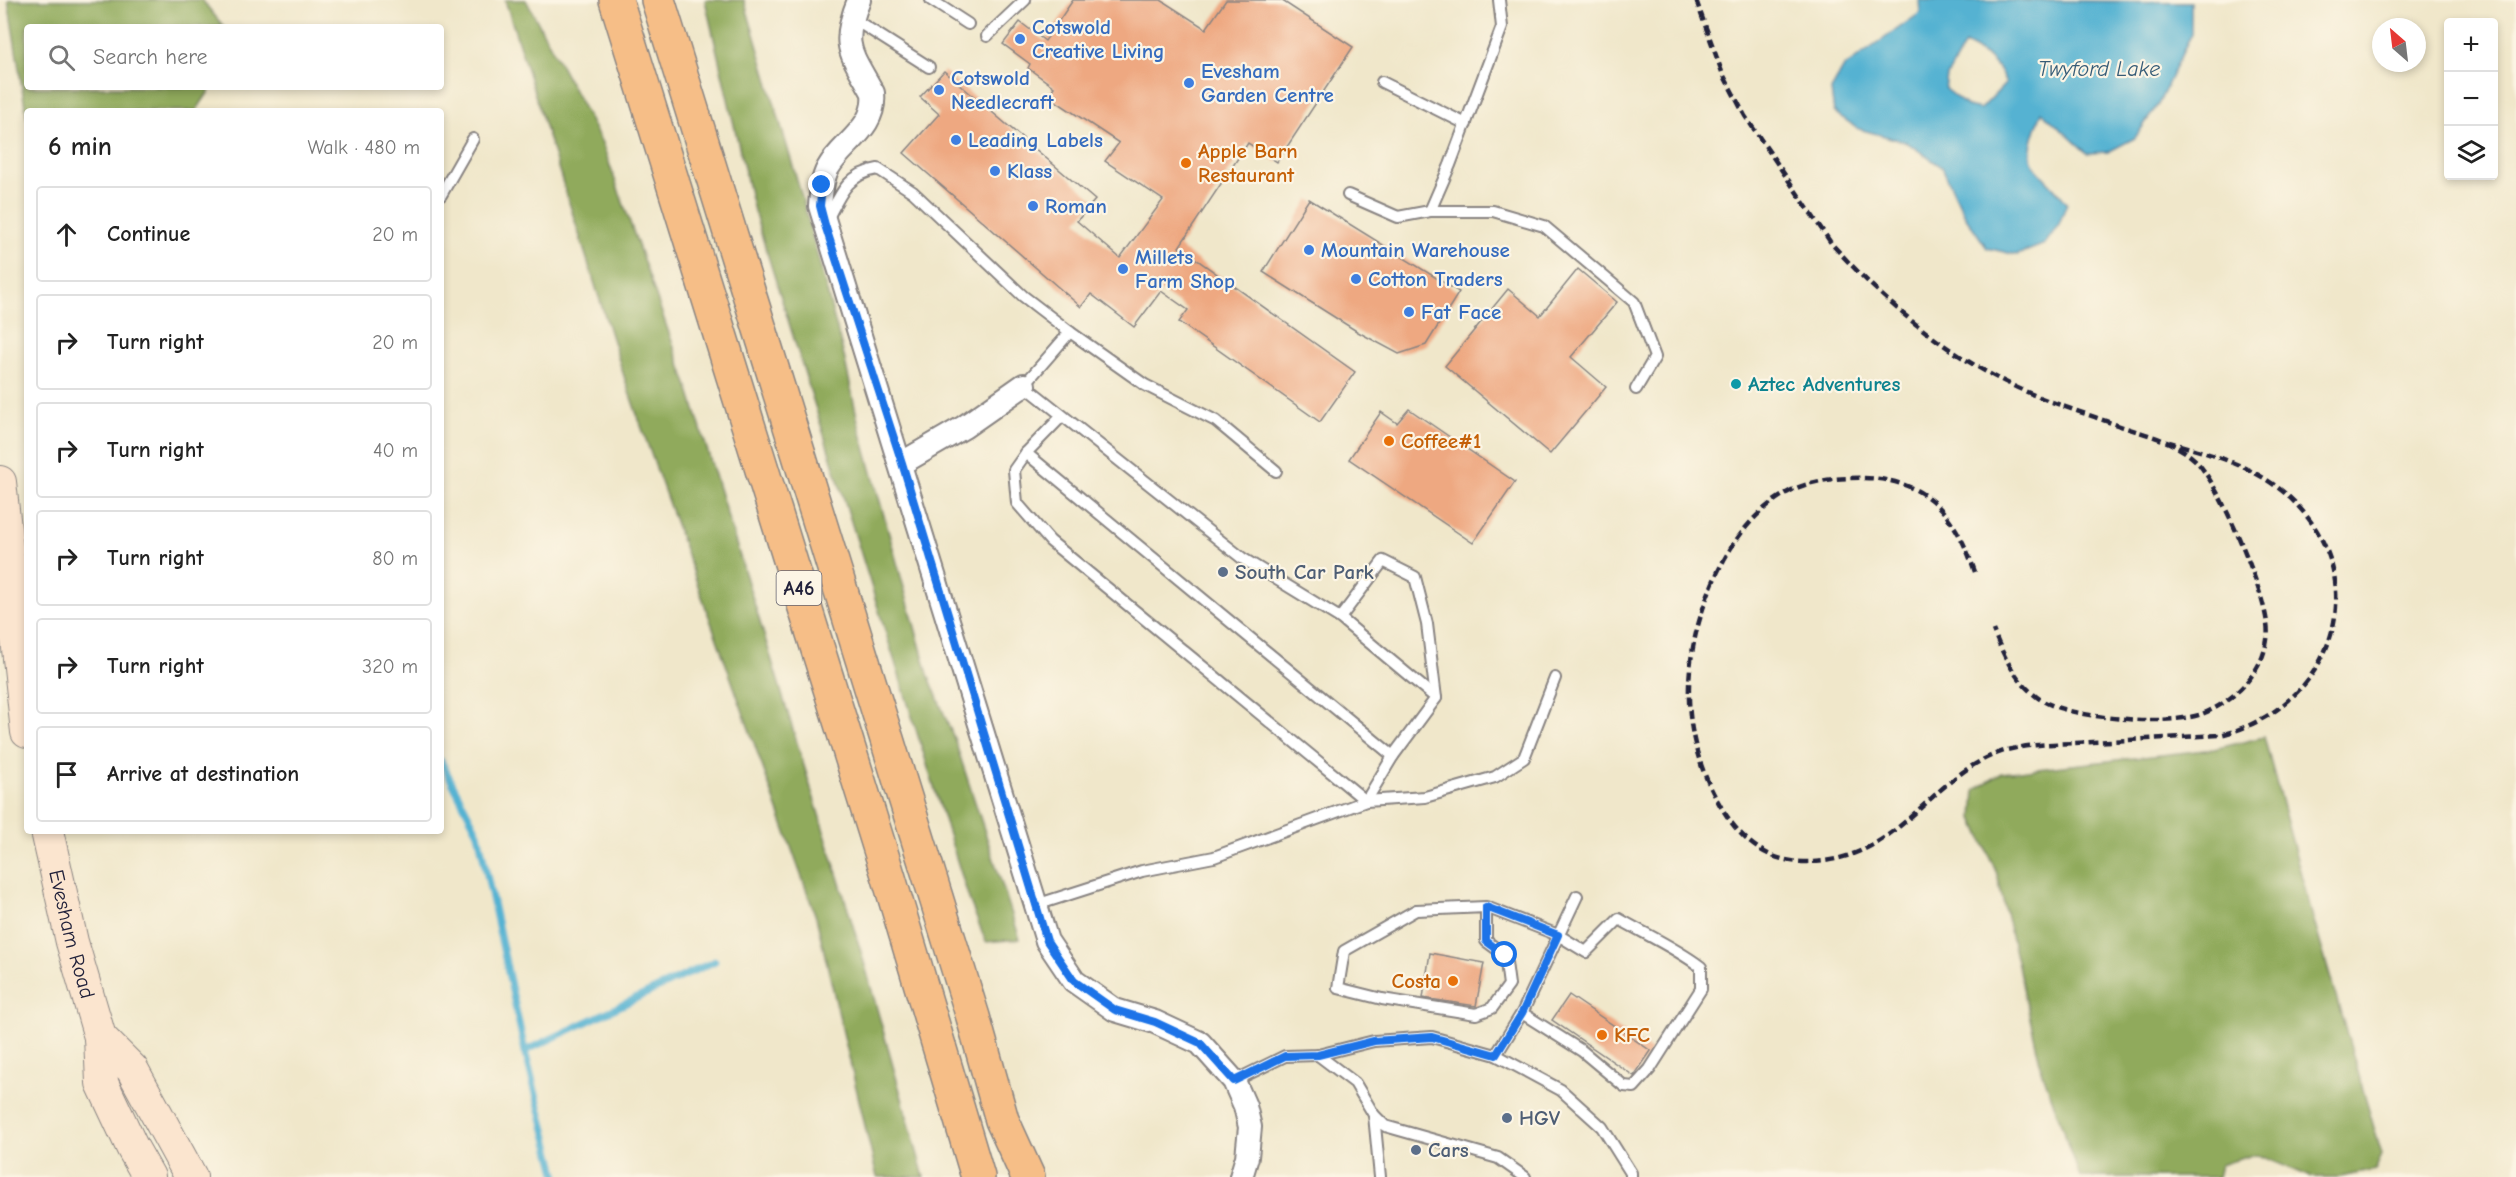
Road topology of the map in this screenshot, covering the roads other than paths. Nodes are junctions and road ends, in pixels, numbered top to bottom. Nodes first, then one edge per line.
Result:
1 (616, 0) edge
2 (658, 0) edge
3 (931, 0) edge
4 (1025, 0) edge
5 (1499, 0) edge
6 (855, 9) edge
7 (968, 24) dead end
8 (987, 36) dead end
9 (929, 67) dead end
10 (1382, 82) dead end
11 (1466, 124) junction
12 (473, 139) dead end
13 (444, 190) edge
14 (1348, 195) dead end
15 (1430, 211) junction
16 (825, 225) junction
17 (1070, 333) junction
18 (1024, 385) junction
19 (1636, 389) dead end
20 (1062, 416) junction
21 (1026, 453) junction
22 (902, 463) junction
23 (1276, 471) dead end
24 (0, 482) edge
25 (1340, 618) junction
26 (21, 637) edge
27 (1556, 678) dead end
28 (24, 684) edge
29 (1436, 698) junction
30 (1393, 756) junction
31 (1366, 801) junction
32 (48, 834) edge
33 (1577, 896) dead end
34 (1036, 905) junction
35 (1486, 907) junction
36 (1558, 935) junction
37 (1522, 1013) junction
38 (100, 1037) junction
39 (1318, 1055) junction
40 (1496, 1055) junction
41 (1234, 1081) junction
42 (1374, 1115) junction
43 (149, 1177) edge
44 (191, 1177) edge
45 (978, 1177) edge
46 (1028, 1177) edge
47 (1241, 1177) edge
48 (1380, 1177) edge
49 (1525, 1177) edge
50 (1631, 1177) edge

1 - 45 highway, A46
2 - 46 highway, A46
3 - 7 lane
4 - 8 lane
5 - 11 lane
6 - 9 lane
6 - 16 street
10 - 11 lane
11 - 15 lane
12 - 13 lane
14 - 15 lane
15 - 19 lane
16 - 17 lane
16 - 22 street
17 - 18 lane
17 - 23 lane
18 - 20 lane
18 - 22 street
20 - 21 lane
20 - 25 lane
21 - 30 lane
21 - 31 lane
22 - 34 street
24 - 26 main road
25 - 29 lane
25 - 29 lane
26 - 28 main road
27 - 31 lane
29 - 30 lane
30 - 31 lane
31 - 34 lane
32 - 38 main road, Evesham Road
33 - 36 lane
34 - 41 street
35 - 35 lane
35 - 36 lane
36 - 37 lane
36 - 37 lane
37 - 40 lane
38 - 43 main road, Evesham Road
38 - 44 main road, Evesham Road
39 - 40 lane
39 - 41 lane
39 - 42 lane
40 - 50 lane
41 - 47 street
42 - 48 lane
42 - 49 lane

